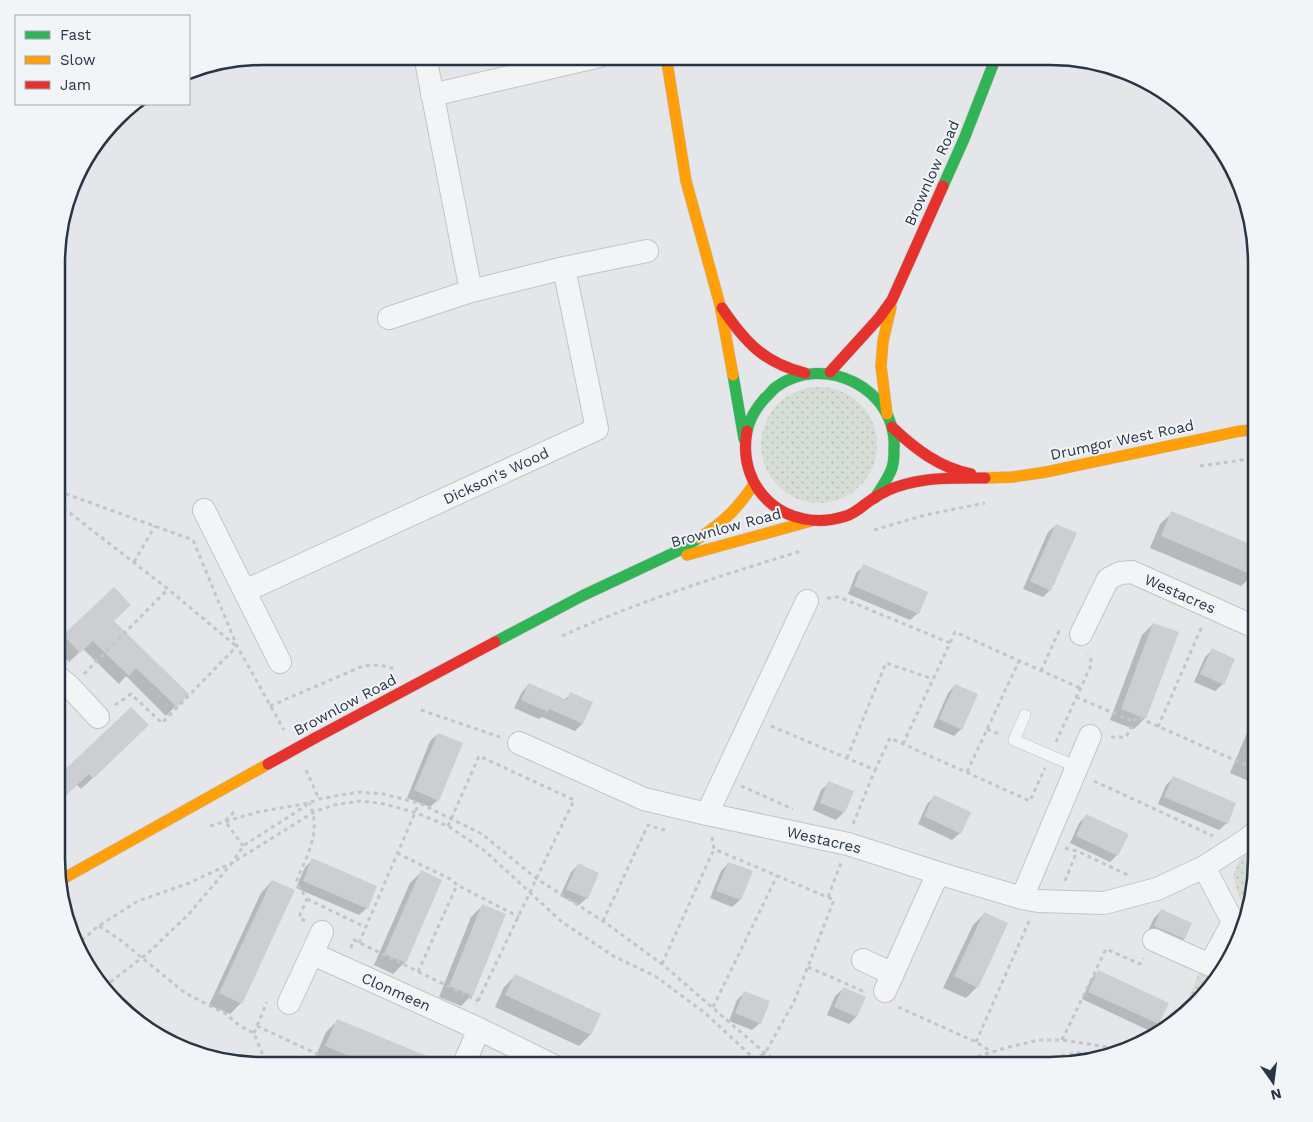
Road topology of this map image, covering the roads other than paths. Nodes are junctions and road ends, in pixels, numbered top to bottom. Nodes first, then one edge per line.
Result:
1 (427, 65) edge
2 (561, 65) edge
3 (667, 65) edge
4 (993, 65) edge
5 (432, 95) junction
6 (647, 251) dead end
7 (564, 268) junction
8 (471, 291) junction
9 (892, 300) junction
10 (720, 305) junction
11 (389, 318) dead end
12 (830, 372) junction
13 (805, 373) junction
14 (887, 414) junction
15 (892, 427) junction
16 (1248, 431) edge
17 (744, 440) junction
18 (994, 477) junction
19 (754, 484) junction
20 (874, 498) junction
21 (204, 510) dead end
22 (811, 521) junction
23 (650, 564) junction
24 (245, 591) junction
25 (807, 601) road end
26 (1248, 621) edge
27 (1081, 634) road end
28 (280, 662) dead end
29 (65, 682) edge
30 (1025, 716) dead end
31 (98, 717) road end
32 (1090, 736) road end
33 (520, 743) road end
34 (1076, 770) junction
35 (699, 812) junction
36 (1248, 838) edge
37 (1204, 867) junction
38 (938, 873) junction
39 (66, 878) edge
40 (1039, 900) junction
41 (1237, 922) edge
42 (1235, 928) edge
43 (322, 932) road end
44 (1154, 940) road end
45 (313, 954) junction
46 (863, 960) dead end
47 (289, 1003) dead end
48 (473, 1026) junction
49 (465, 1057) edge
50 (536, 1057) edge

1 - 5 street
2 - 5 street
3 - 10 main road
4 - 9 main road, Brownlow Road
5 - 8 street
6 - 7 street
7 - 8 street
7 - 24 street, Dickson's Wood
8 - 11 street
9 - 12 main road, Brownlow Road
9 - 14 main road, Brownlow Road
10 - 13 main road
10 - 17 main road
12 - 13 main road
12 - 14 main road
13 - 17 main road
14 - 15 main road
15 - 18 main road, Drumgor West Road
15 - 20 main road
16 - 18 main road, Drumgor West Road
17 - 19 main road
18 - 20 main road, Drumgor West Road
19 - 22 main road
19 - 23 main road, Brownlow Road
20 - 22 main road
21 - 24 street
22 - 23 main road, Brownlow Road
23 - 39 main road, Brownlow Road, bridge
24 - 28 street
25 - 35 street
26 - 27 street, Westacres
29 - 31 street
30 - 34 lane
32 - 34 street
33 - 35 street, Westacres
34 - 40 street
35 - 38 street, Westacres
36 - 37 street, Westacres
37 - 40 street, Westacres
37 - 41 street
38 - 40 street, Westacres
38 - 46 street
42 - 44 street
43 - 45 street
45 - 47 street
45 - 48 street, Clonmeen
48 - 49 street
48 - 50 street, Clonmeen

